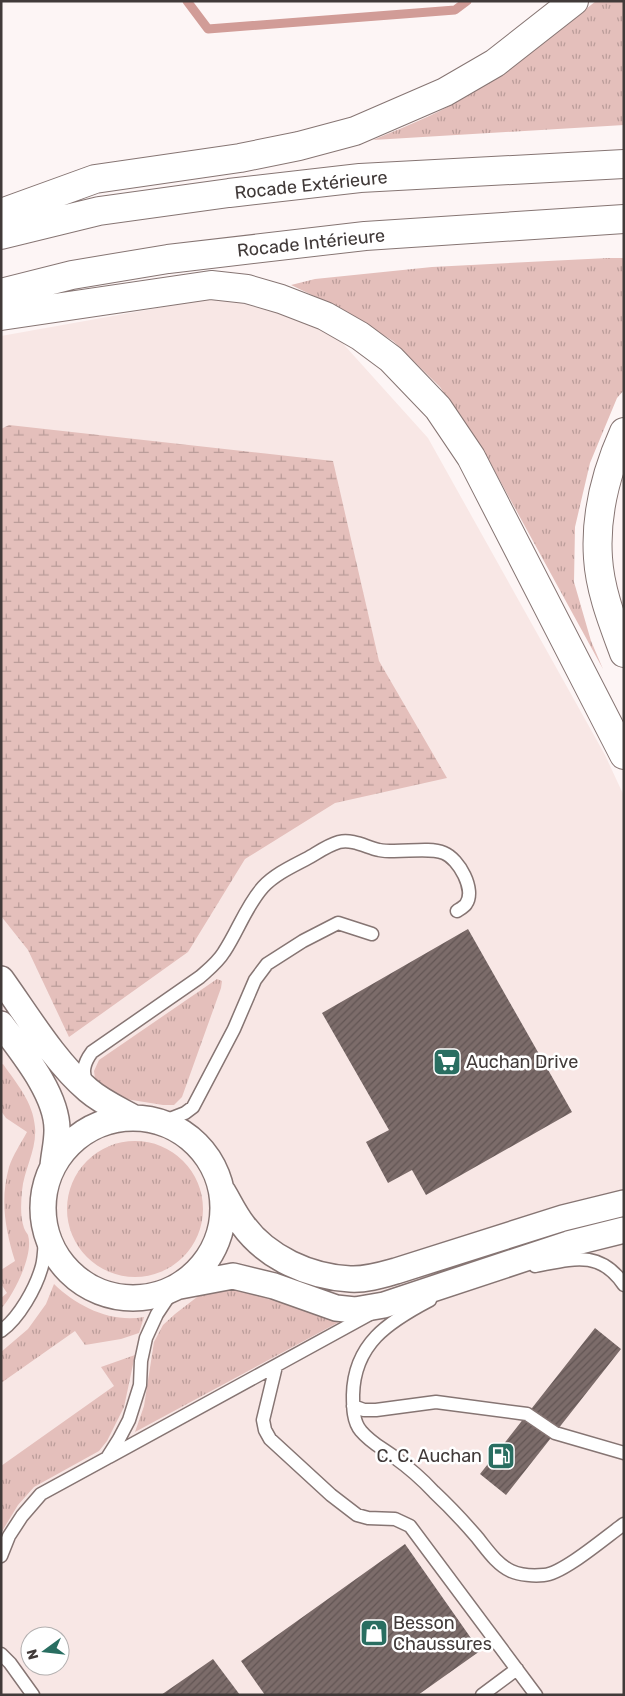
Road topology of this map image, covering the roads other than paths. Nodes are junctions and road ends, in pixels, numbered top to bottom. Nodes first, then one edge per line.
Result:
1 (574, 1) edge
2 (624, 164) edge
3 (1, 213) edge
4 (624, 219) edge
5 (1, 235) edge
6 (1, 293) edge
7 (1, 316) edge
8 (624, 432) edge
9 (624, 653) edge
10 (624, 755) edge
11 (457, 911) dead end
12 (372, 934) dead end
13 (1, 979) edge
14 (1, 1024) edge
15 (89, 1091) junction
16 (134, 1118) junction
17 (162, 1122) junction
18 (52, 1169) junction
19 (222, 1190) junction
20 (624, 1204) edge
21 (46, 1228) junction
22 (624, 1230) edge
23 (476, 1276) junction
24 (624, 1284) edge
25 (176, 1288) junction
26 (384, 1305) junction
27 (1, 1331) edge
28 (276, 1366) junction
29 (353, 1406) junction
30 (624, 1453) edge
31 (107, 1458) junction
32 (624, 1524) edge
33 (1, 1556) edge
34 (1, 1645) edge
35 (6, 1658) edge
36 (517, 1669) junction
37 (33, 1695) edge
38 (482, 1695) edge
39 (536, 1695) edge

1 - 3 highway
2 - 5 highway, Rocade Extérieure
4 - 6 highway, Rocade Intérieure
7 - 10 highway
8 - 9 highway
11 - 15 lane
12 - 17 lane
13 - 15 street
14 - 18 street
15 - 16 street
16 - 17 street
16 - 18 street
17 - 19 street
18 - 21 street
19 - 20 street
19 - 25 street
21 - 25 street
21 - 27 lane
22 - 23 street
23 - 24 lane
23 - 26 street
23 - 29 lane
25 - 26 street
25 - 31 lane
26 - 28 lane
28 - 31 lane
28 - 36 lane
29 - 30 lane
29 - 32 lane
31 - 33 lane
34 - 35 lane
35 - 37 lane
36 - 38 lane
36 - 39 lane

